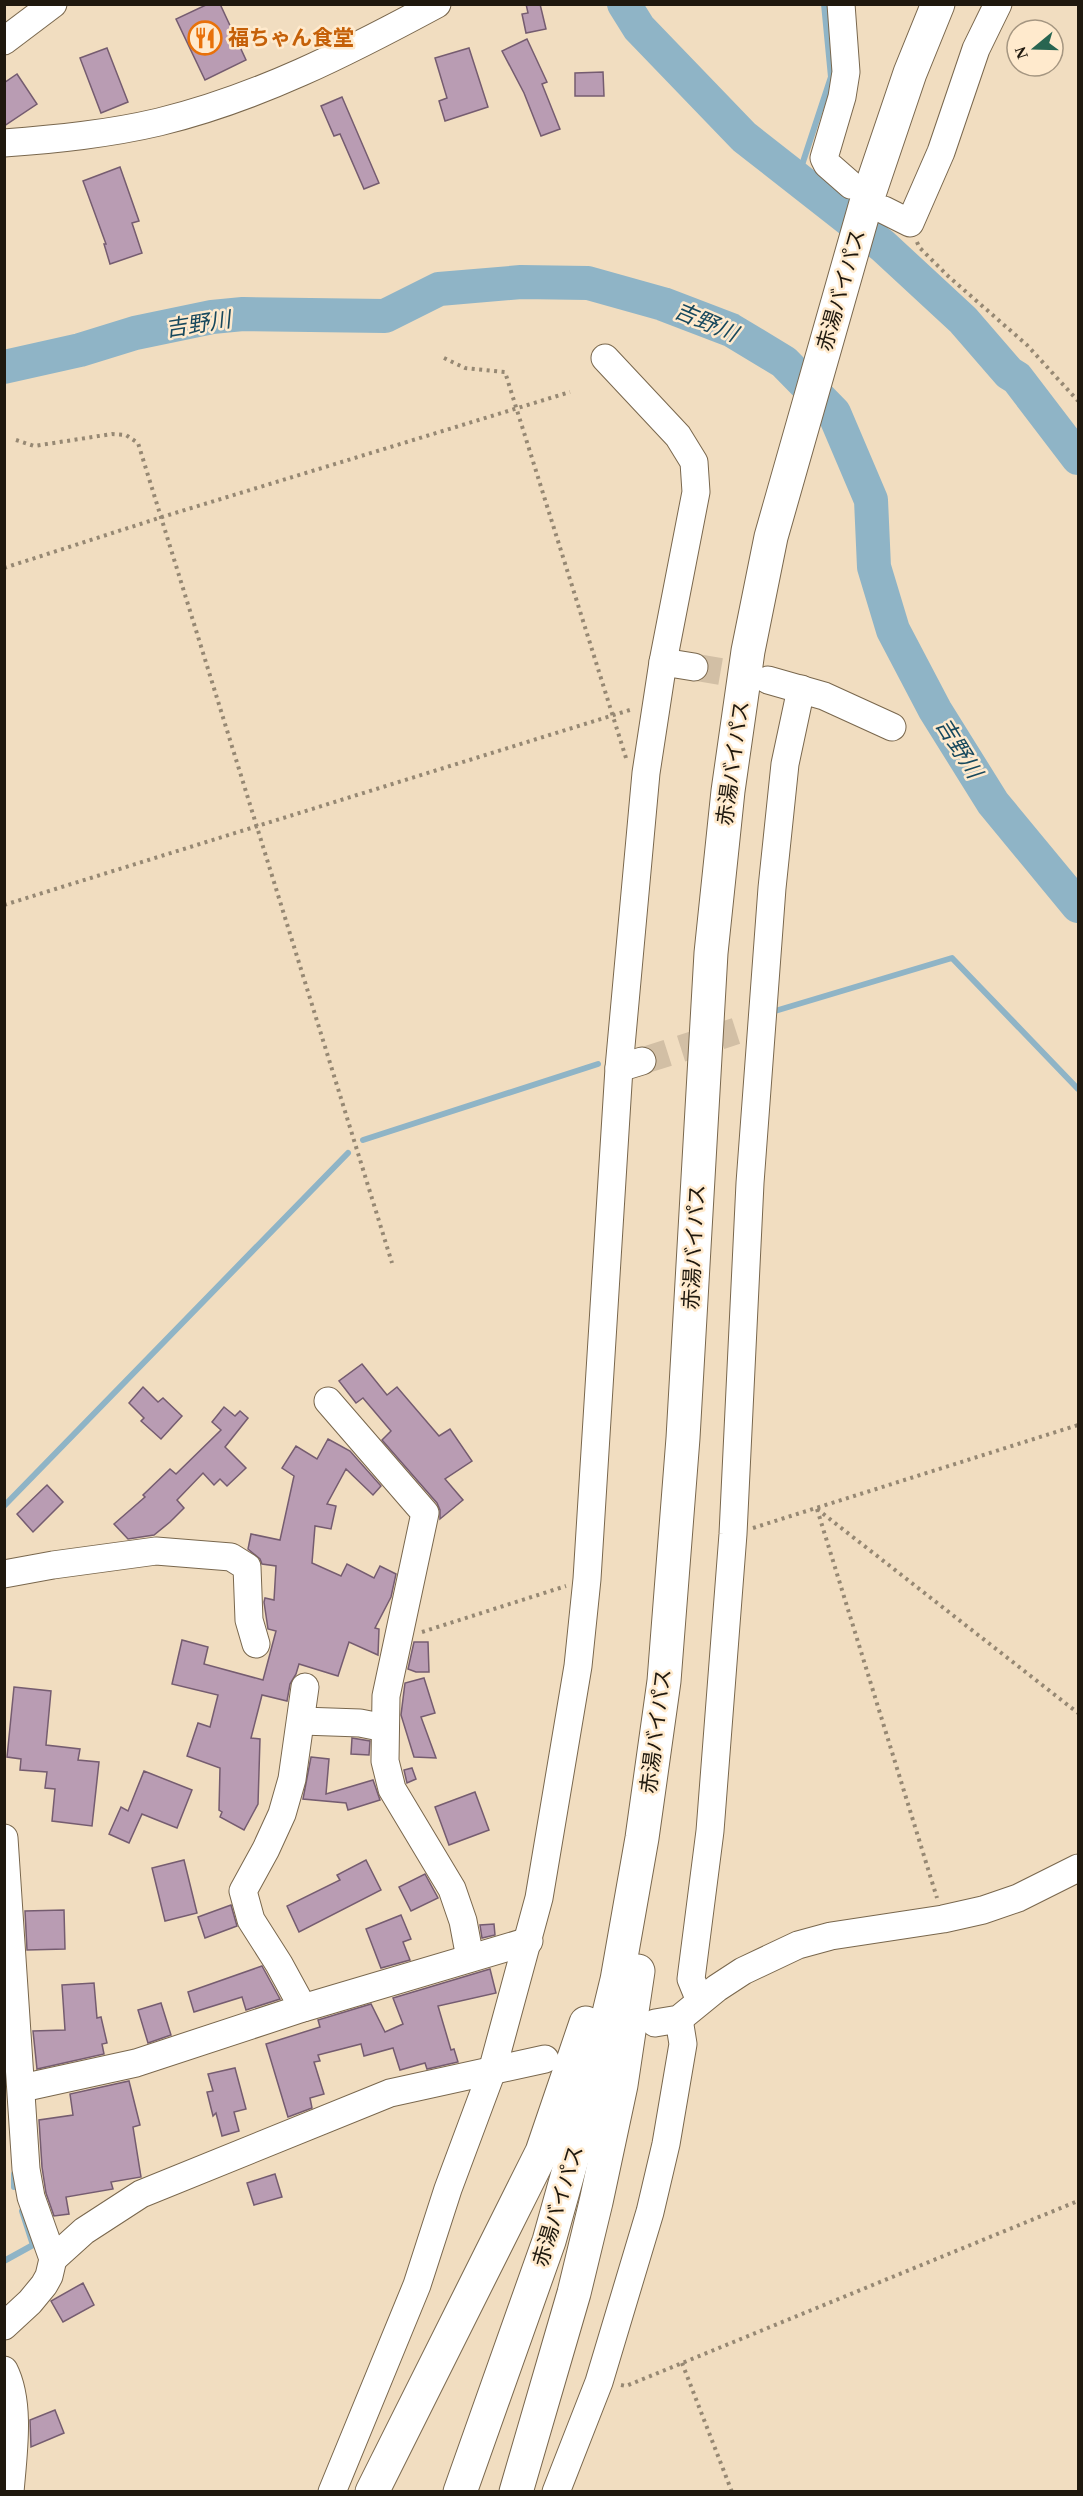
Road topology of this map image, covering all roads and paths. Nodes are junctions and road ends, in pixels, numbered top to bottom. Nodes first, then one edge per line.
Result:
1 (53, 4) edge
2 (437, 4) edge
3 (841, 4) edge
4 (938, 4) edge
5 (998, 4) edge
6 (4, 41) edge
7 (4, 143) edge
8 (867, 199) junction
9 (910, 223) junction
10 (444, 358) dead end
11 (605, 358) dead end
12 (570, 392) dead end
13 (1078, 401) edge
14 (515, 408) junction
15 (16, 440) dead end
16 (162, 517) junction
17 (4, 568) edge
18 (663, 662) junction
19 (694, 667) tunnel mouth
20 (768, 680) tunnel mouth
21 (801, 689) junction
22 (657, 701) junction
23 (612, 716) junction
24 (892, 727) dead end
25 (646, 773) junction
26 (256, 826) junction
27 (4, 905) edge
28 (392, 1263) dead end
29 (328, 1401) dead end
30 (1078, 1425) edge
31 (817, 1509) junction
32 (733, 1534) junction
33 (4, 1574) edge
34 (587, 1579) junction
35 (400, 1639) junction
36 (256, 1644) dead end
37 (305, 1687) dead end
38 (1078, 1713) edge
39 (302, 1721) junction
40 (385, 1728) junction
41 (4, 1838) edge
42 (642, 1838) junction
43 (1078, 1868) edge
44 (943, 1919) junction
45 (529, 1941) junction
46 (470, 1958) junction
47 (700, 2001) junction
48 (303, 2008) junction
49 (545, 2059) dead end
50 (492, 2072) junction
51 (22, 2088) junction
52 (1078, 2201) edge
53 (52, 2259) junction
54 (4, 2326) edge
55 (682, 2363) junction
56 (4, 2370) edge
57 (599, 2382) junction
58 (10, 2492) edge
59 (332, 2492) edge
60 (372, 2492) edge
61 (460, 2492) edge
62 (516, 2492) edge
63 (556, 2492) edge
64 (732, 2492) edge

1 - 6 street
2 - 7 street
3 - 8 street
4 - 8 highway, 赤湯バイパス
5 - 9 street
8 - 9 street
8 - 42 highway, 赤湯バイパス
9 - 13 path
10 - 14 path
11 - 18 street
12 - 14 path
14 - 16 path
14 - 23 path
15 - 16 path
16 - 17 path
16 - 26 path
18 - 19 street
18 - 22 street
20 - 21 street
21 - 24 street
21 - 32 street
22 - 23 path
22 - 25 street
23 - 25 path
23 - 26 path
25 - 34 street
26 - 27 path
26 - 28 path
29 - 35 street
30 - 31 path
31 - 32 path
31 - 38 path
31 - 44 path
32 - 47 street
33 - 36 street
34 - 35 path
34 - 45 street
35 - 40 street
37 - 39 street
39 - 40 street
39 - 48 street
40 - 46 street
41 - 51 street
42 - 60 highway
42 - 61 highway, 赤湯バイパス
42 - 62 highway
43 - 44 street
44 - 47 street
45 - 46 street
45 - 50 street
46 - 48 street
47 - 57 street
48 - 51 street
49 - 50 street
50 - 53 street
50 - 59 street
51 - 53 street
52 - 55 path
53 - 54 street
55 - 57 path
55 - 64 path
56 - 58 street
57 - 63 street

